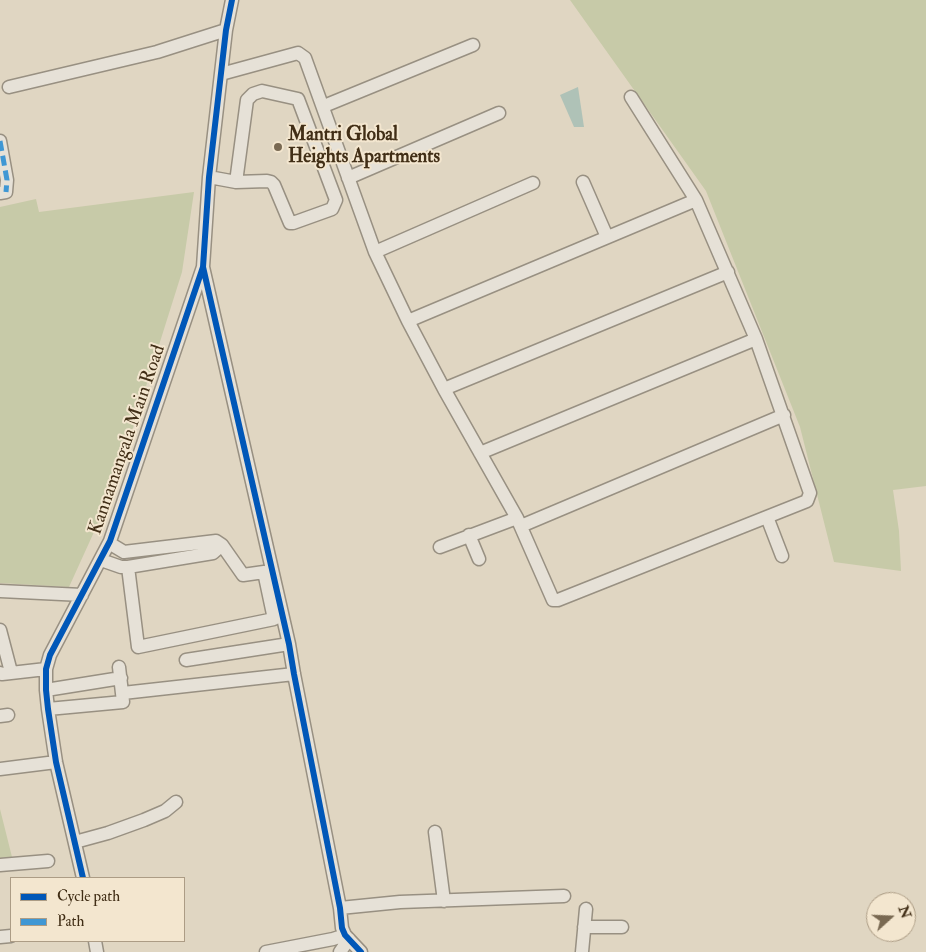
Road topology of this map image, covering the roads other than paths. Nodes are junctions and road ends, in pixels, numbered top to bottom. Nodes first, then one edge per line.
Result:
1 (232, 0) edge
2 (226, 30) junction
3 (473, 45) dead end
4 (221, 74) junction
5 (9, 87) dead end
6 (631, 97) dead end
7 (324, 106) junction
8 (499, 113) dead end
9 (0, 141) edge
10 (209, 178) junction
11 (348, 178) junction
12 (236, 182) junction
13 (583, 182) dead end
14 (533, 183) dead end
15 (0, 193) edge
16 (696, 200) junction
17 (607, 237) junction
18 (375, 252) junction
19 (203, 267) junction
20 (728, 272) junction
21 (408, 321) junction
22 (756, 339) junction
23 (444, 389) junction
24 (784, 415) junction
25 (480, 453) junction
26 (767, 517) junction
27 (519, 522) junction
28 (469, 535) junction
29 (109, 543) junction
30 (222, 545) junction
31 (440, 547) dead end
32 (782, 556) dead end
33 (479, 559) dead end
34 (101, 560) junction
35 (128, 567) junction
36 (0, 591) edge
37 (82, 595) junction
38 (0, 630) edge
39 (290, 644) junction
40 (186, 660) dead end
41 (46, 670) junction
42 (6, 672) edge
43 (294, 674) junction
44 (46, 690) junction
45 (123, 693) junction
46 (48, 709) junction
47 (56, 762) junction
48 (0, 769) edge
49 (176, 802) dead end
50 (435, 832) dead end
51 (75, 842) junction
52 (48, 861) dead end
53 (0, 864) edge
54 (83, 877) edge
55 (564, 896) dead end
56 (444, 901) junction
57 (340, 908) junction
58 (586, 909) dead end
59 (622, 926) dead end
60 (584, 927) junction
61 (347, 937) junction
62 (266, 952) edge
63 (340, 952) edge
64 (361, 952) edge
65 (582, 952) edge

1 - 2 street, Kannamangala Main Road
2 - 4 street, Kannamangala Main Road
2 - 5 street
3 - 7 street
4 - 7 street
4 - 10 street, Kannamangala Main Road
6 - 16 street
7 - 11 street
8 - 11 street
9 - 15 street
10 - 12 street
10 - 19 street, Kannamangala Main Road
11 - 18 street
12 - 12 street
13 - 17 street
14 - 18 street
16 - 17 street
16 - 20 street
17 - 21 street
18 - 21 street
19 - 29 street, Kannamangala Main Road
19 - 39 street
20 - 22 street
20 - 23 street
21 - 23 street
22 - 24 street
22 - 25 street
23 - 25 street
24 - 26 street
24 - 27 street
25 - 27 street
26 - 27 street
26 - 32 street
27 - 28 street
28 - 31 street
28 - 33 street
29 - 30 street
29 - 34 street, Kannamangala Main Road
30 - 35 street
30 - 35 street
34 - 35 street
34 - 37 street, Kannamangala Main Road
36 - 37 street
37 - 41 street, Kannamangala Main Road
38 - 42 street
39 - 40 street
39 - 43 street
41 - 42 street
41 - 44 street, Kannamangala Main Road
43 - 45 street
43 - 57 street
44 - 45 street
44 - 46 street, Kannamangala Main Road
45 - 46 street
46 - 47 street, Kannamangala Main Road
47 - 48 street
47 - 51 street, Kannamangala Main Road
49 - 51 street
50 - 56 street
51 - 54 street, Kannamangala Main Road
52 - 53 street
55 - 56 street
56 - 57 street
57 - 61 street
58 - 60 street
59 - 60 street
60 - 65 street
61 - 62 street
61 - 63 street
61 - 64 street

